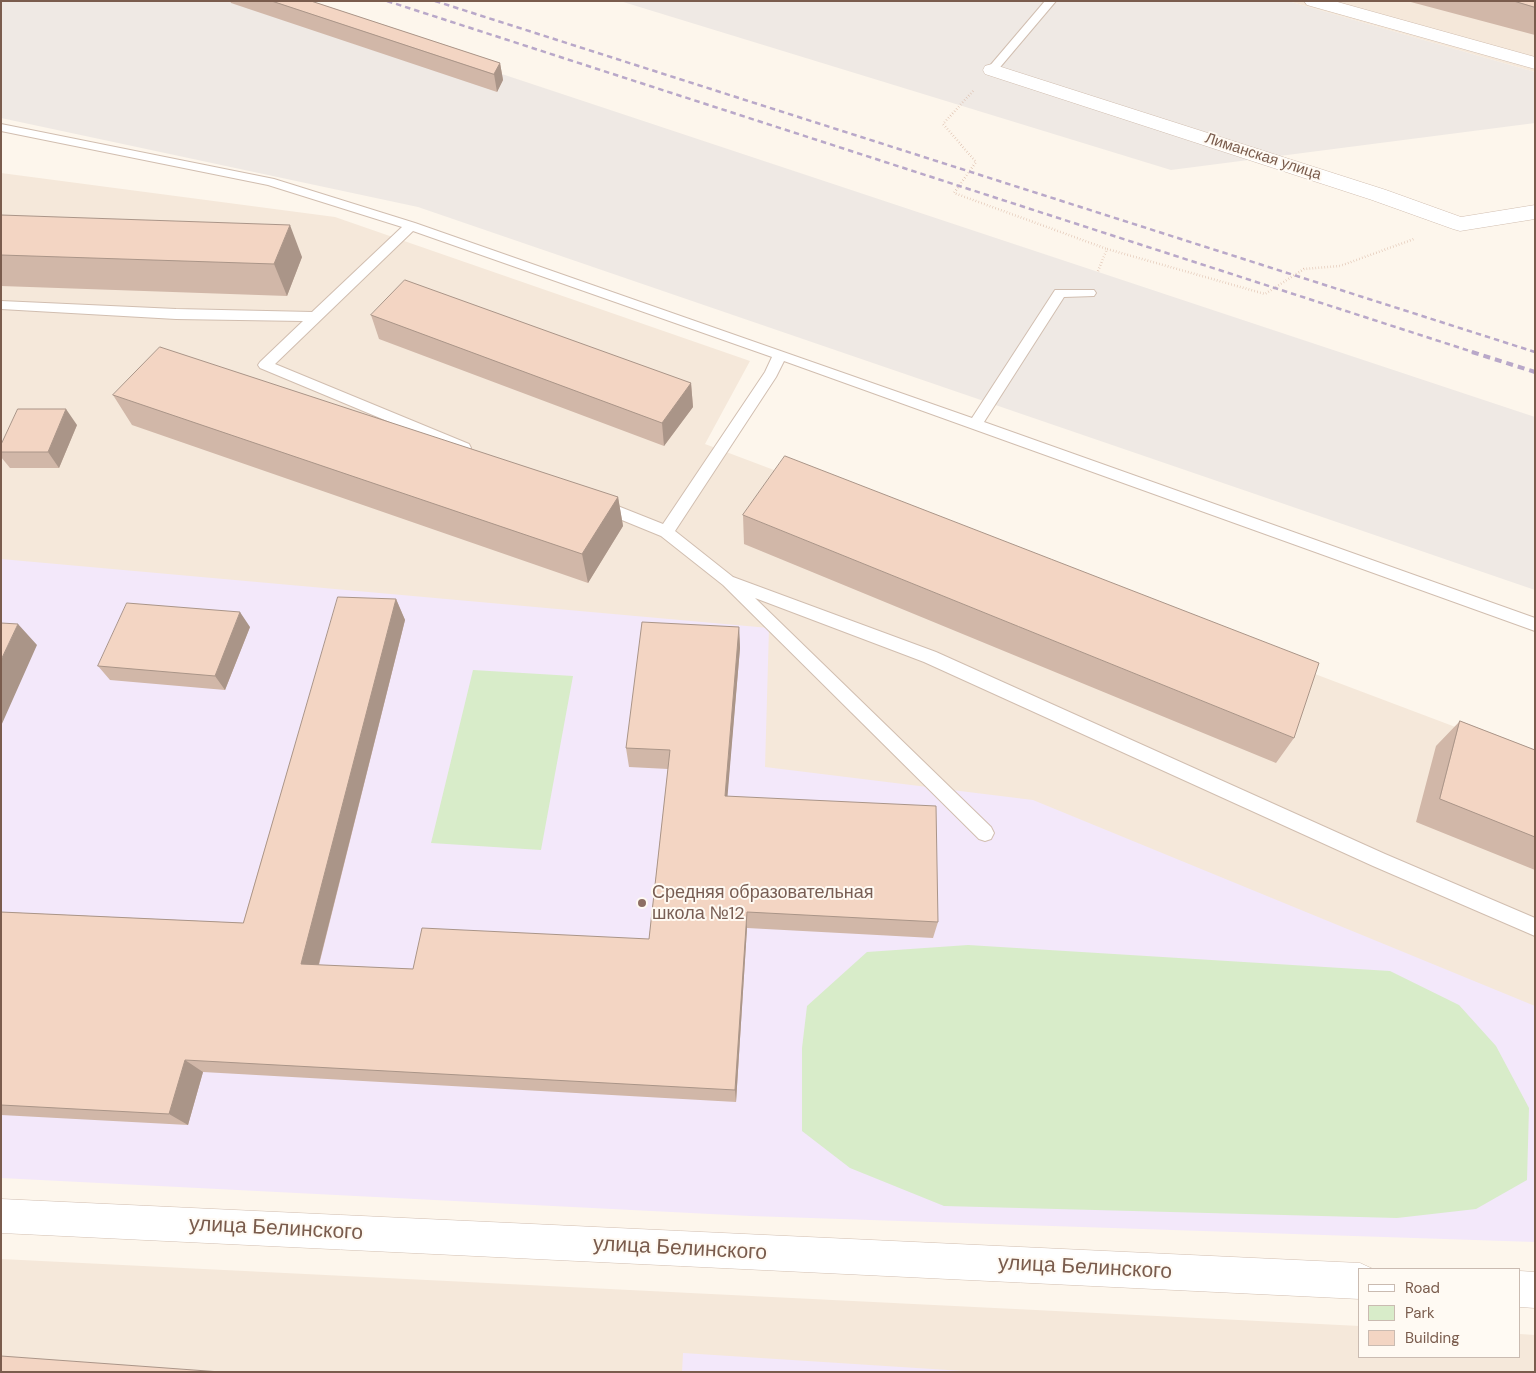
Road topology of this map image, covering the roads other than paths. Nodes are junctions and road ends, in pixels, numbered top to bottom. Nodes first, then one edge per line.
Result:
1 (1051, 1) edge
2 (1313, 1) edge
3 (1535, 63) edge
4 (992, 70) joint
5 (1, 127) edge
6 (1535, 212) edge
7 (411, 226) junction
8 (1089, 293) road end
9 (1, 305) edge
10 (313, 318) junction
11 (780, 355) junction
12 (975, 425) junction
13 (474, 452) edge
14 (584, 498) edge
15 (666, 532) junction
16 (728, 581) junction
17 (1535, 625) edge
18 (985, 833) dead end
19 (1535, 927) edge
20 (1, 1216) edge
21 (1358, 1281) edge
22 (1521, 1289) edge
23 (1535, 1290) edge

1 - 4 lane
2 - 3 street
4 - 6 street, Лиманская улица
5 - 7 lane
7 - 10 lane
7 - 11 lane
8 - 12 lane
9 - 10 lane
10 - 13 lane
11 - 12 lane
11 - 15 lane
12 - 17 lane
14 - 15 lane
15 - 16 lane
16 - 18 lane
16 - 19 lane
20 - 21 street, улица Белинского
22 - 23 street

